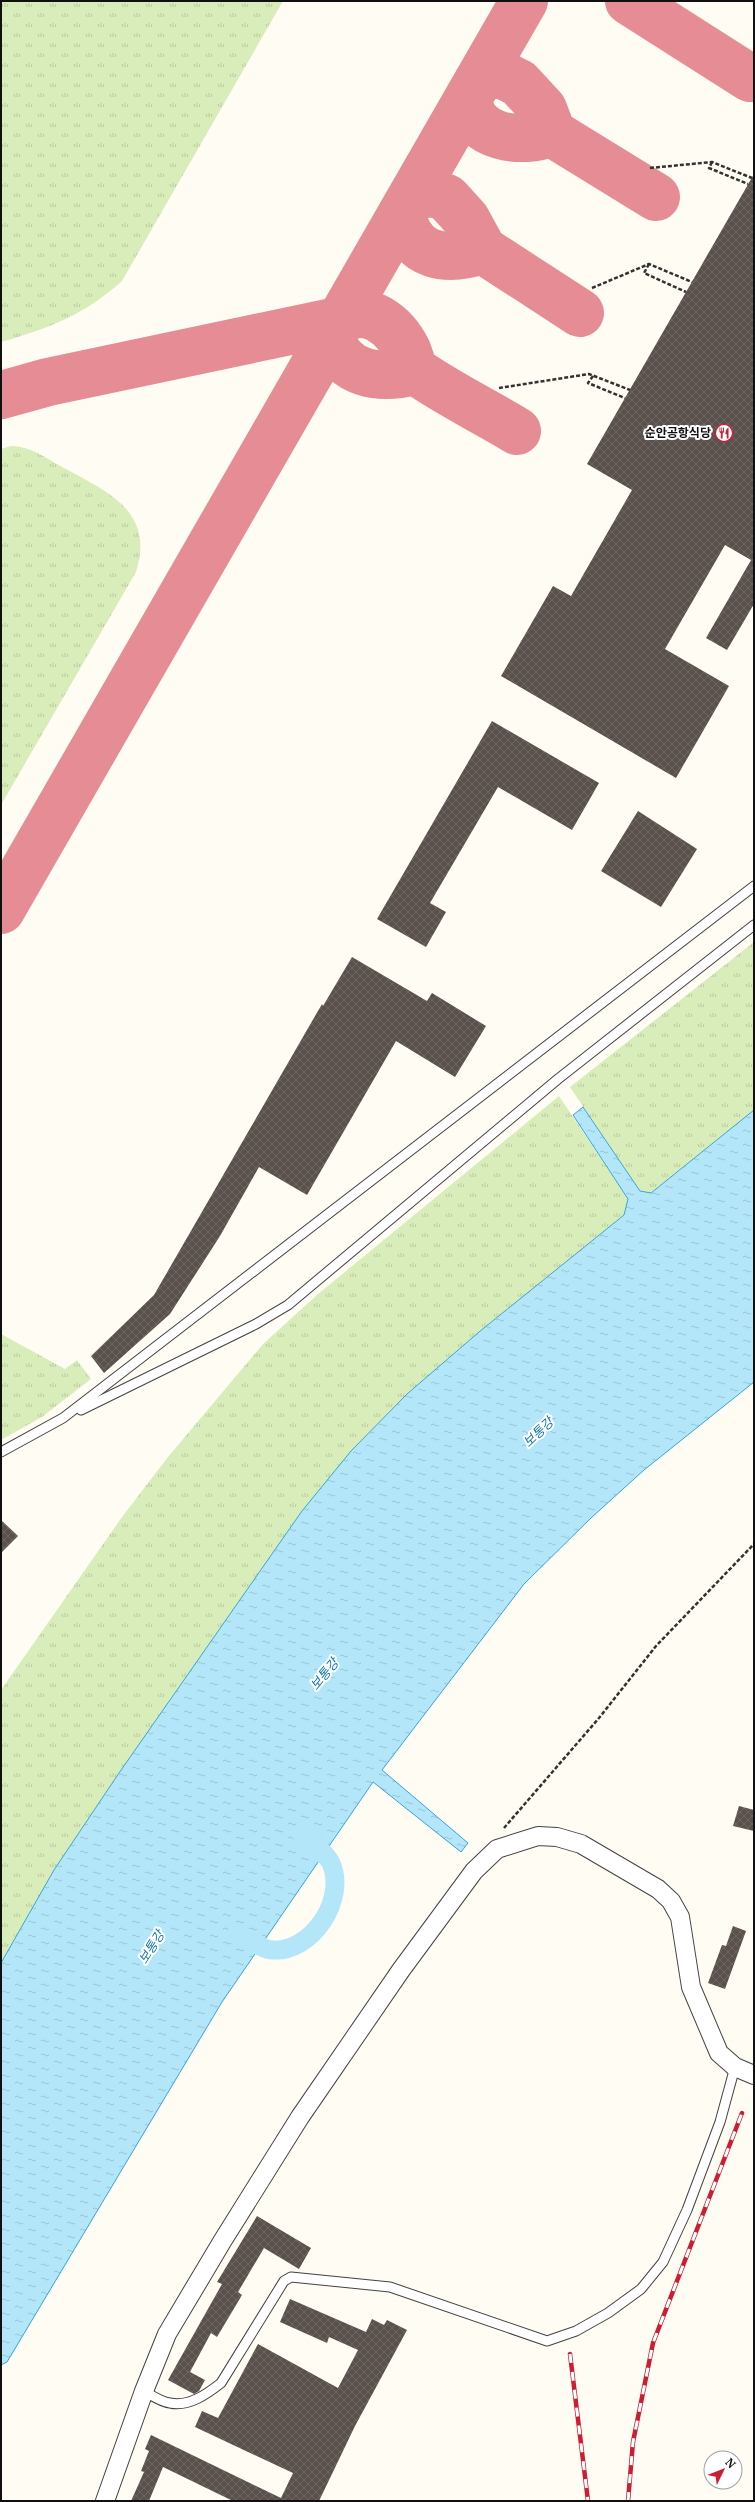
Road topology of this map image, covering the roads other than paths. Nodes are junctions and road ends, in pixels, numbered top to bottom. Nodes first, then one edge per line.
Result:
1 (754, 886) edge
2 (754, 925) edge
3 (63, 1418) junction
4 (1, 1452) edge
5 (735, 2067) junction
6 (754, 2075) edge
7 (144, 2391) junction
8 (105, 2501) edge

1 - 3 lane
2 - 3 lane
3 - 4 lane
5 - 6 street
5 - 7 lane
5 - 7 street
7 - 8 street

